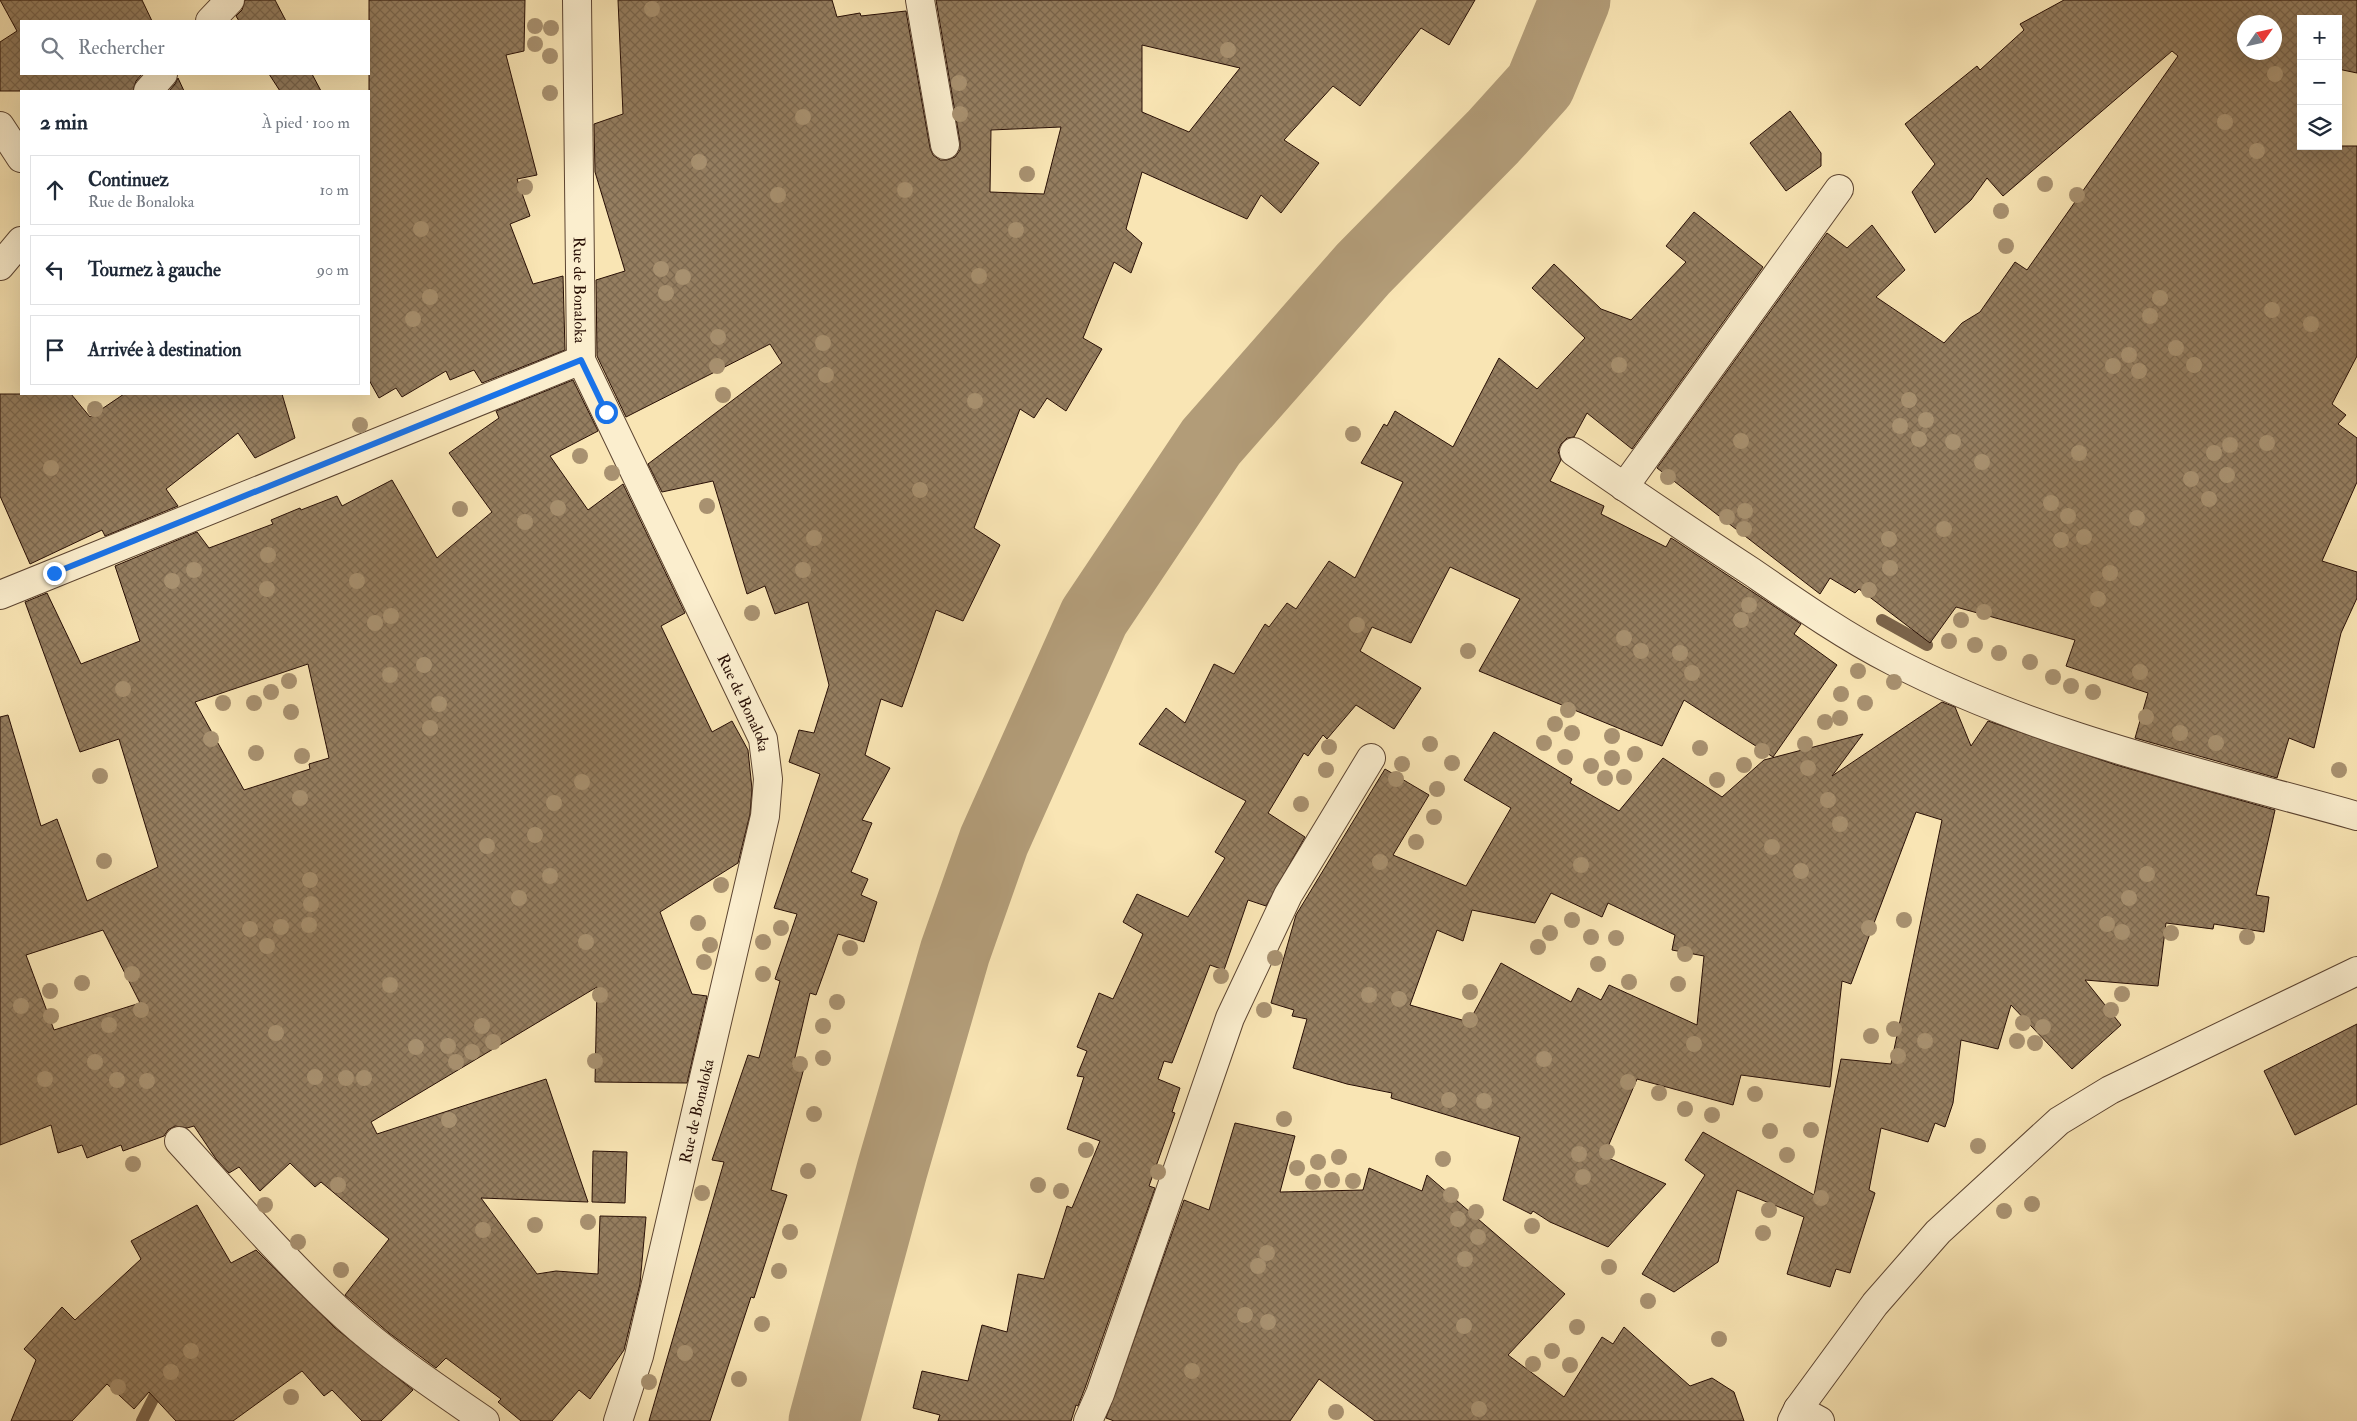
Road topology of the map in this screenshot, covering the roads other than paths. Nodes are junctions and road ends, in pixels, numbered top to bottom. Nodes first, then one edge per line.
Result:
1 (230, 0) edge
2 (577, 0) edge
3 (920, 0) edge
4 (211, 20) edge
5 (162, 75) edge
6 (149, 90) edge
7 (0, 126) edge
8 (945, 145) dead end
9 (20, 156) edge
10 (1839, 189) dead end
11 (20, 242) edge
12 (0, 266) edge
13 (581, 360) junction
14 (1574, 452) dead end
15 (1624, 486) junction
16 (0, 595) edge
17 (1371, 758) dead end
18 (2357, 816) edge
19 (2357, 971) edge
20 (179, 1141) dead end
21 (1803, 1417) edge
22 (485, 1421) edge
23 (618, 1421) edge
24 (1088, 1421) edge

1 - 4 street
2 - 13 street, Rue de Bonaloka
3 - 8 street
5 - 6 street
7 - 9 street
10 - 15 street
11 - 12 street
13 - 16 street
13 - 23 street, Rue de Bonaloka
14 - 15 street
15 - 18 street
17 - 24 street
19 - 21 street
20 - 22 street

